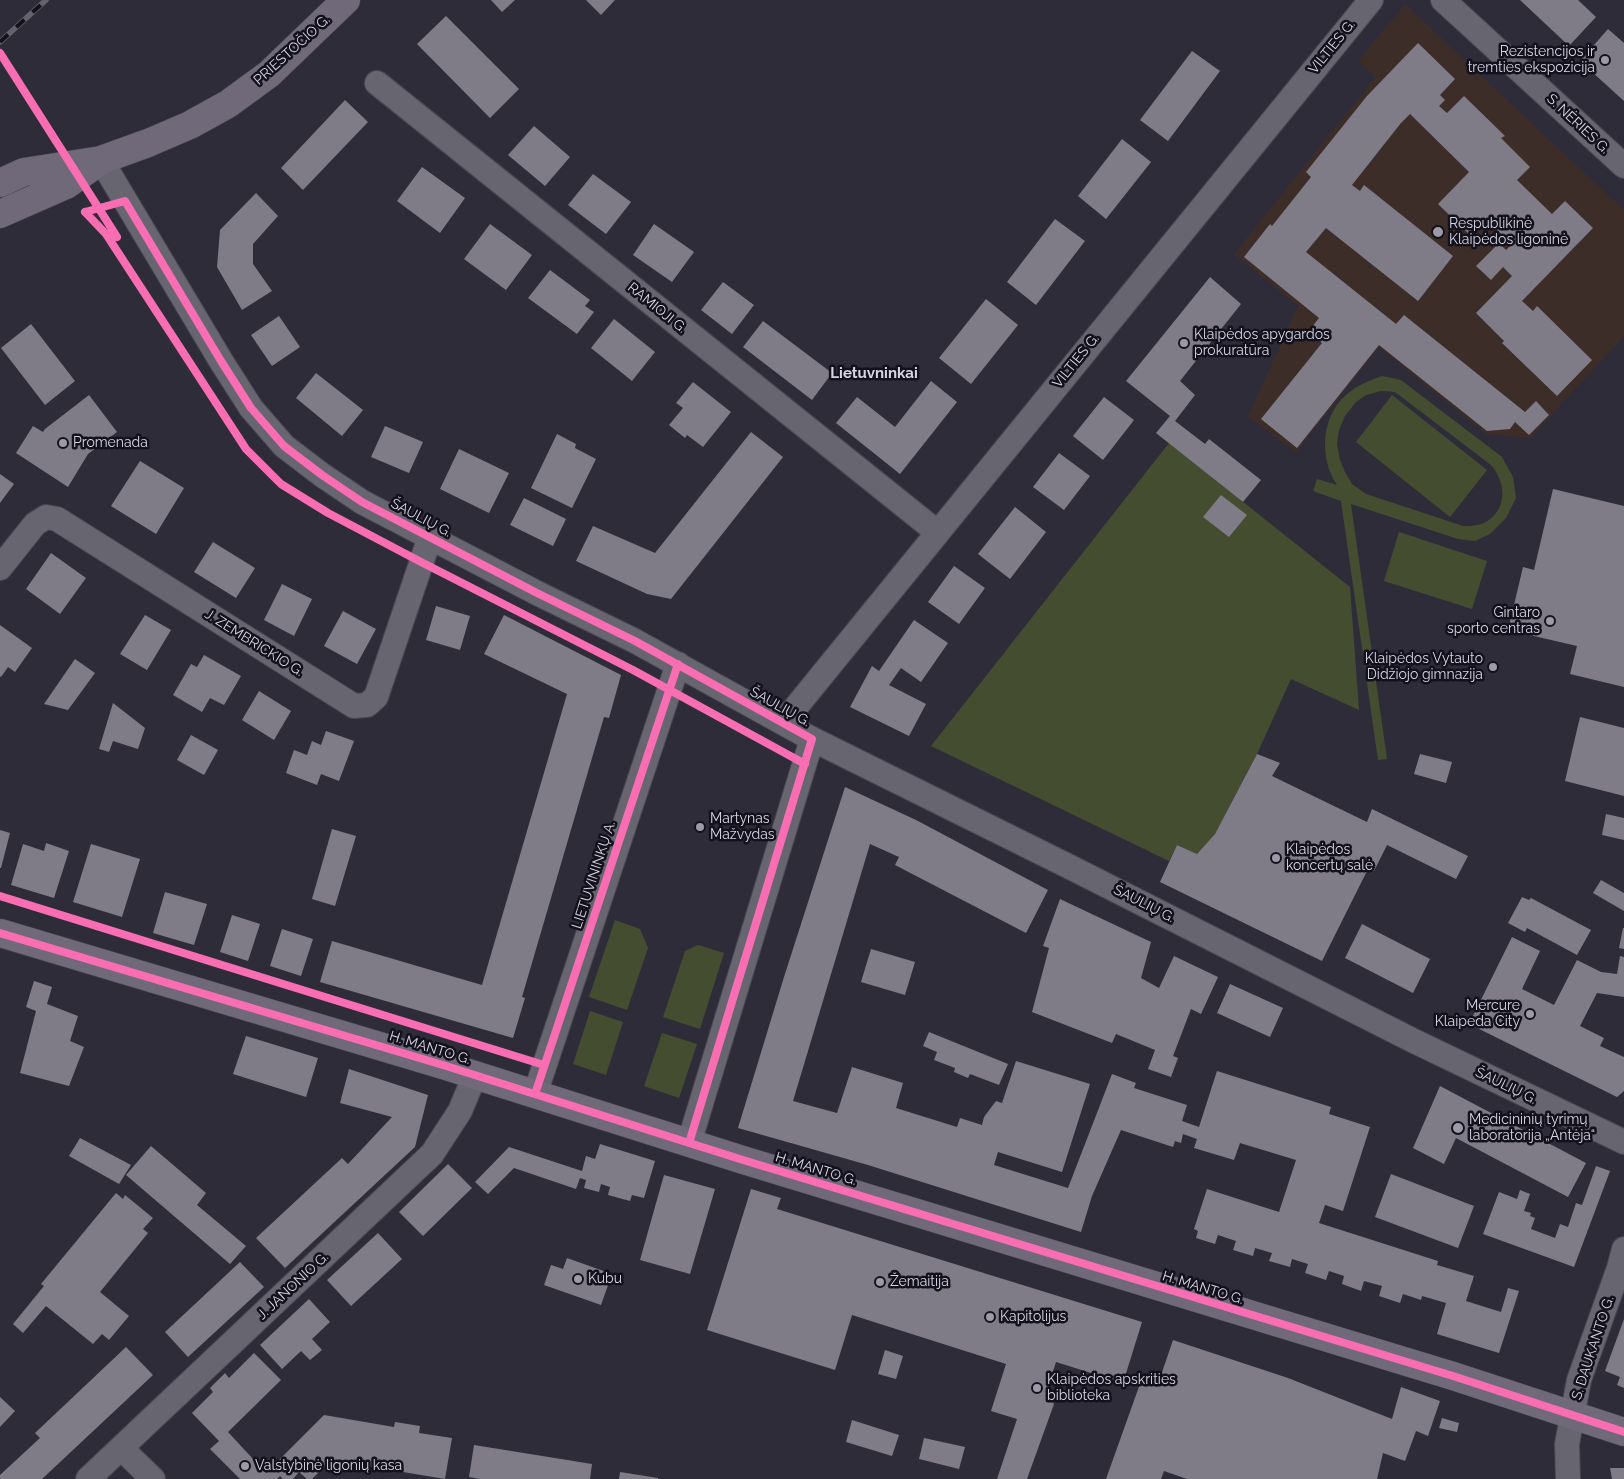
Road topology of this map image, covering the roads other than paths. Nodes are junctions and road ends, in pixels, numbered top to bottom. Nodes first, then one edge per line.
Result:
1 (346, 0) edge
2 (1371, 0) edge
3 (1443, 0) edge
4 (377, 83) dead end
5 (101, 160) junction
6 (1624, 166) edge
7 (0, 182) edge
8 (0, 214) edge
9 (937, 532) junction
10 (430, 537) junction
11 (0, 568) edge
12 (678, 664) junction
13 (783, 723) junction
14 (812, 739) junction
15 (0, 933) edge
16 (475, 1075) junction
17 (535, 1094) junction
18 (1624, 1142) edge
19 (690, 1143) junction
20 (1622, 1262) edge
21 (1573, 1414) junction
22 (1624, 1432) edge
23 (121, 1448) junction
24 (88, 1479) edge
25 (153, 1479) edge
26 (1568, 1479) edge

1 - 5 main road, PRIESTOČIO G.
2 - 9 street, VILTIES G.
3 - 6 street, S. NĖRIES G.
4 - 9 street, RAMIOJI G.
5 - 7 main road
5 - 8 main road
5 - 10 street, ŠAULIŲ G.
9 - 13 street, VILTIES G.
10 - 11 street, J. ZEMBRICKIO G.
10 - 12 street, ŠAULIŲ G.
12 - 13 street, ŠAULIŲ G.
12 - 17 street, LIETUVININKŲ A.
13 - 14 street, ŠAULIŲ G.
14 - 18 street, ŠAULIŲ G.
14 - 19 street
15 - 16 main road, H. MANTO G.
16 - 17 main road, H. MANTO G.
16 - 23 street, J. JANONIO G.
17 - 19 main road, H. MANTO G.
19 - 21 main road, H. MANTO G.
20 - 21 street, S. DAUKANTO G.
21 - 22 main road, H. MANTO G.
21 - 26 street, S. DAUKANTO G.
23 - 24 street, J. JANONIO G.
23 - 25 street

